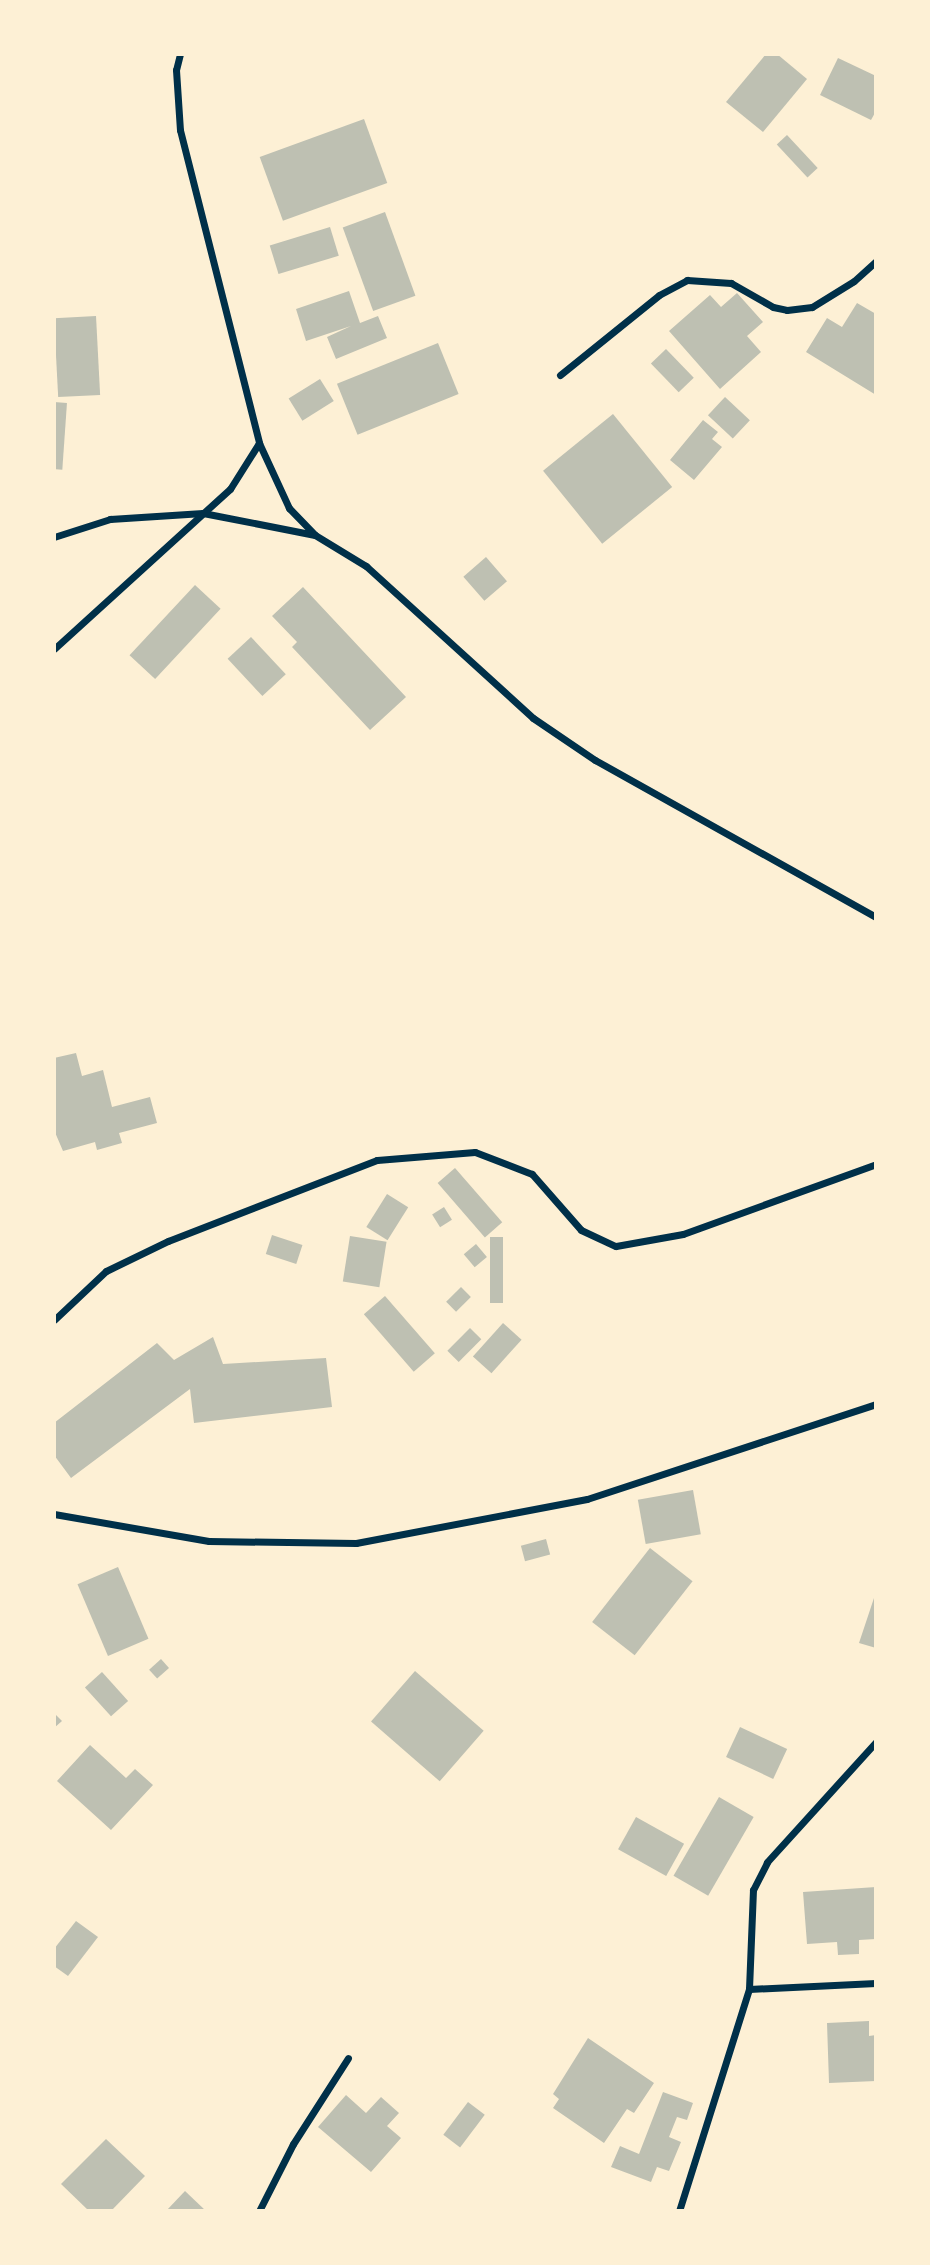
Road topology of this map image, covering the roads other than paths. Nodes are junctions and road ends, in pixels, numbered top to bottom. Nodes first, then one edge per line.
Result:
1 (180, 54) edge
2 (876, 261) edge
3 (560, 376) dead end
4 (259, 443) junction
5 (203, 513) junction
6 (315, 535) junction
7 (54, 537) edge
8 (54, 649) edge
9 (876, 917) edge
10 (876, 1164) edge
11 (54, 1320) edge
12 (876, 1404) edge
13 (54, 1514) edge
14 (876, 1742) edge
15 (876, 1983) edge
16 (749, 1989) junction
17 (348, 2058) dead end
18 (259, 2211) edge
19 (679, 2211) edge

1 - 4 street
2 - 3 street
4 - 5 street
4 - 6 street
5 - 6 street
5 - 7 street
5 - 8 street
6 - 9 street
10 - 11 street
12 - 13 street
14 - 16 street
15 - 16 street
16 - 19 street
17 - 18 street

